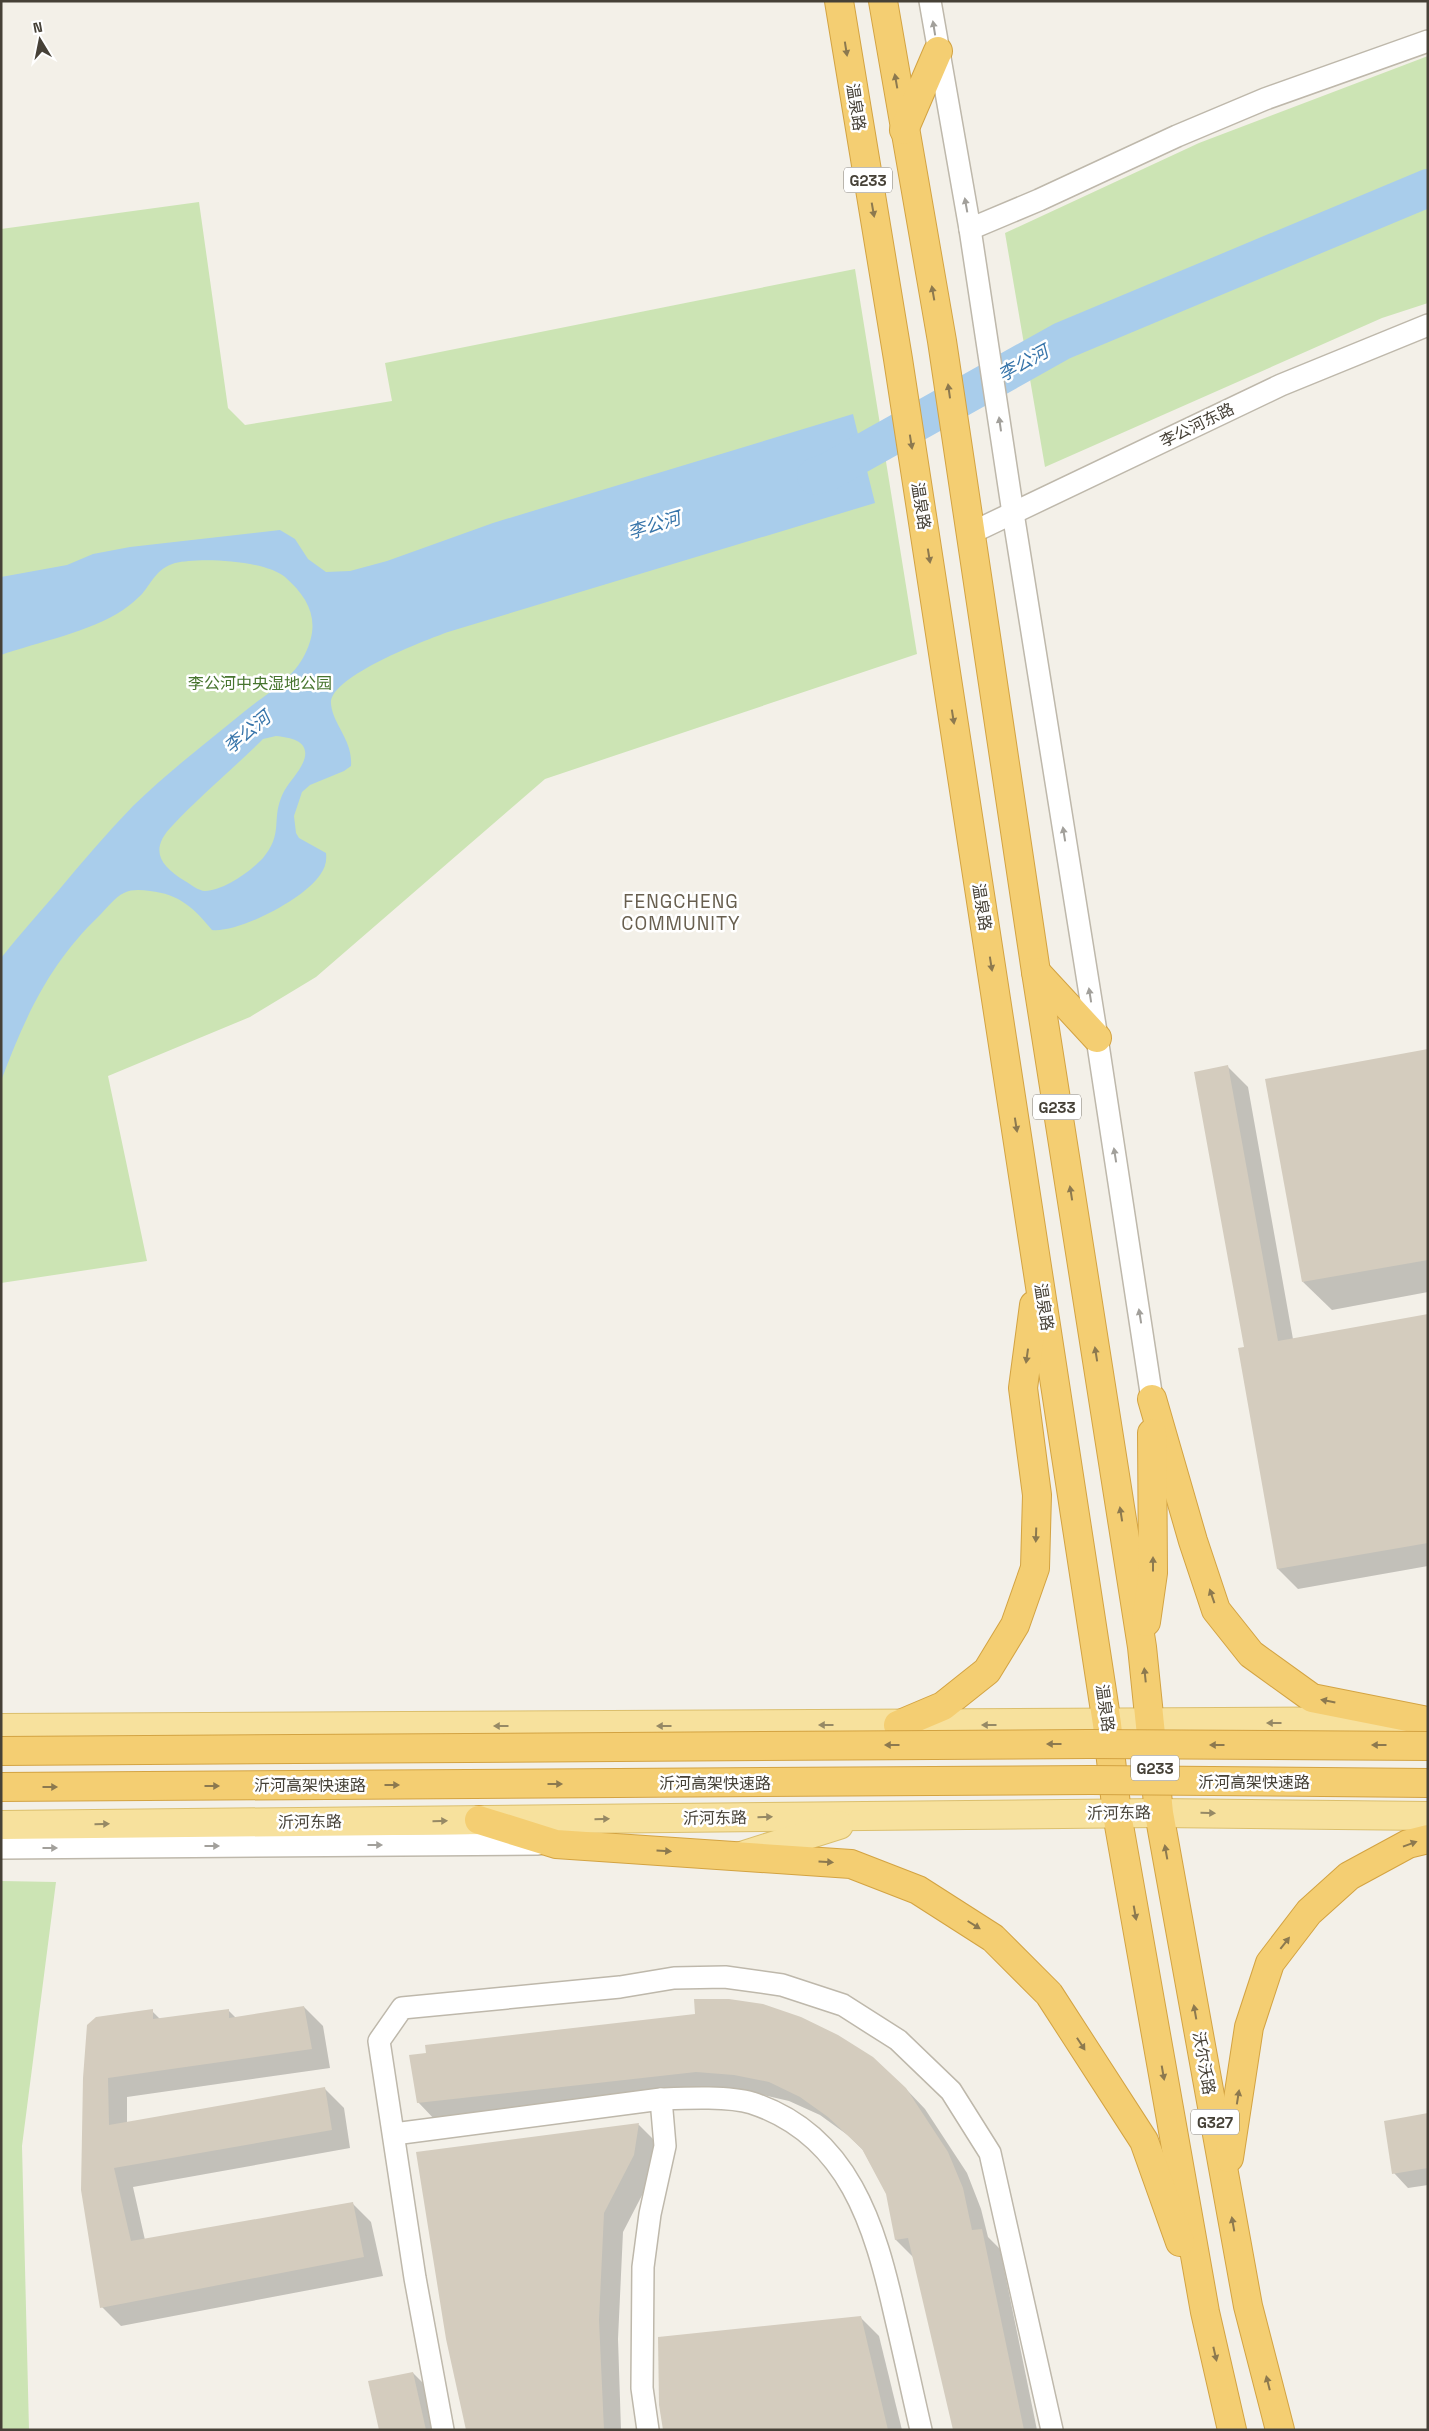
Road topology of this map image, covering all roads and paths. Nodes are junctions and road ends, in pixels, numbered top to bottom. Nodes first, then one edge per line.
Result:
1 (839, 1) edge
2 (883, 1) edge
3 (930, 1) edge
4 (1428, 41) edge
5 (938, 51) junction
6 (904, 130) junction
7 (970, 229) junction
8 (1428, 326) edge
9 (1013, 513) junction
10 (971, 533) junction
11 (1036, 972) junction
12 (1097, 1038) junction
13 (1038, 1274) junction
14 (1152, 1399) junction
15 (1037, 1495) junction
16 (1084, 1568) junction
17 (1142, 1647) junction
18 (1428, 1721) edge
19 (1151, 1723) junction
20 (1108, 1724) junction
21 (898, 1725) junction
22 (1, 1728) edge
23 (1428, 1746) edge
24 (1, 1751) edge
25 (1428, 1783) edge
26 (1, 1787) edge
27 (1159, 1813) junction
28 (1117, 1814) junction
29 (868, 1816) junction
30 (1428, 1816) edge
31 (479, 1820) junction
32 (1, 1825) edge
33 (1428, 1839) edge
34 (556, 1844) junction
35 (1, 1848) edge
36 (741, 1856) junction
37 (661, 2099) junction
38 (394, 2134) junction
39 (1225, 2179) junction
40 (1205, 2312) junction
41 (443, 2430) edge
42 (648, 2430) edge
43 (921, 2430) edge
44 (1052, 2430) edge
45 (1232, 2430) edge
46 (1280, 2430) edge

1 -> 13 highway, 温泉路 / G233
6 -> 2 highway, G233
5 -> 3 street
4 - 7 street
5 - 6 highway
7 -> 5 street
10 -> 6 highway, G233
9 -> 7 street
8 - 9 street, 李公河东路
9 - 10 street, 李公河东路
12 -> 9 street
10 - 11 highway, G233
11 - 12 highway
17 -> 11 highway, G233
14 -> 12 street
13 -> 15 highway
13 - 16 highway, 温泉路 / G233
17 -> 14 highway
18 -> 14 highway
15 - 16 highway
15 -> 21 highway
16 - 20 highway, 温泉路 / G233
19 -> 17 highway, G233
18 -> 19 main road
19 - 20 main road
19 - 27 highway, G233
20 -> 21 main road
20 - 28 highway, 温泉路 / G233
21 -> 22 main road
23 -> 24 highway, bridge
26 -> 25 highway, 沂河高架快速路, bridge
27 - 28 main road, 沂河东路
27 -> 30 main road, 沂河东路
39 -> 27 highway, 沃尔沃路 / G327
28 - 29 main road, 沂河东路
28 -> 40 highway, G327
31 -> 29 main road, 沂河东路
29 - 36 main road
32 -> 31 main road, 沂河东路
31 - 34 highway
39 -> 33 highway
35 -> 34 street
34 -> 36 highway
36 -> 40 highway
37 - 38 street
37 - 42 street
37 - 43 street
38 - 41 street
38 - 44 street
46 -> 39 highway, 沃尔沃路 / G327
40 -> 45 highway, G327

